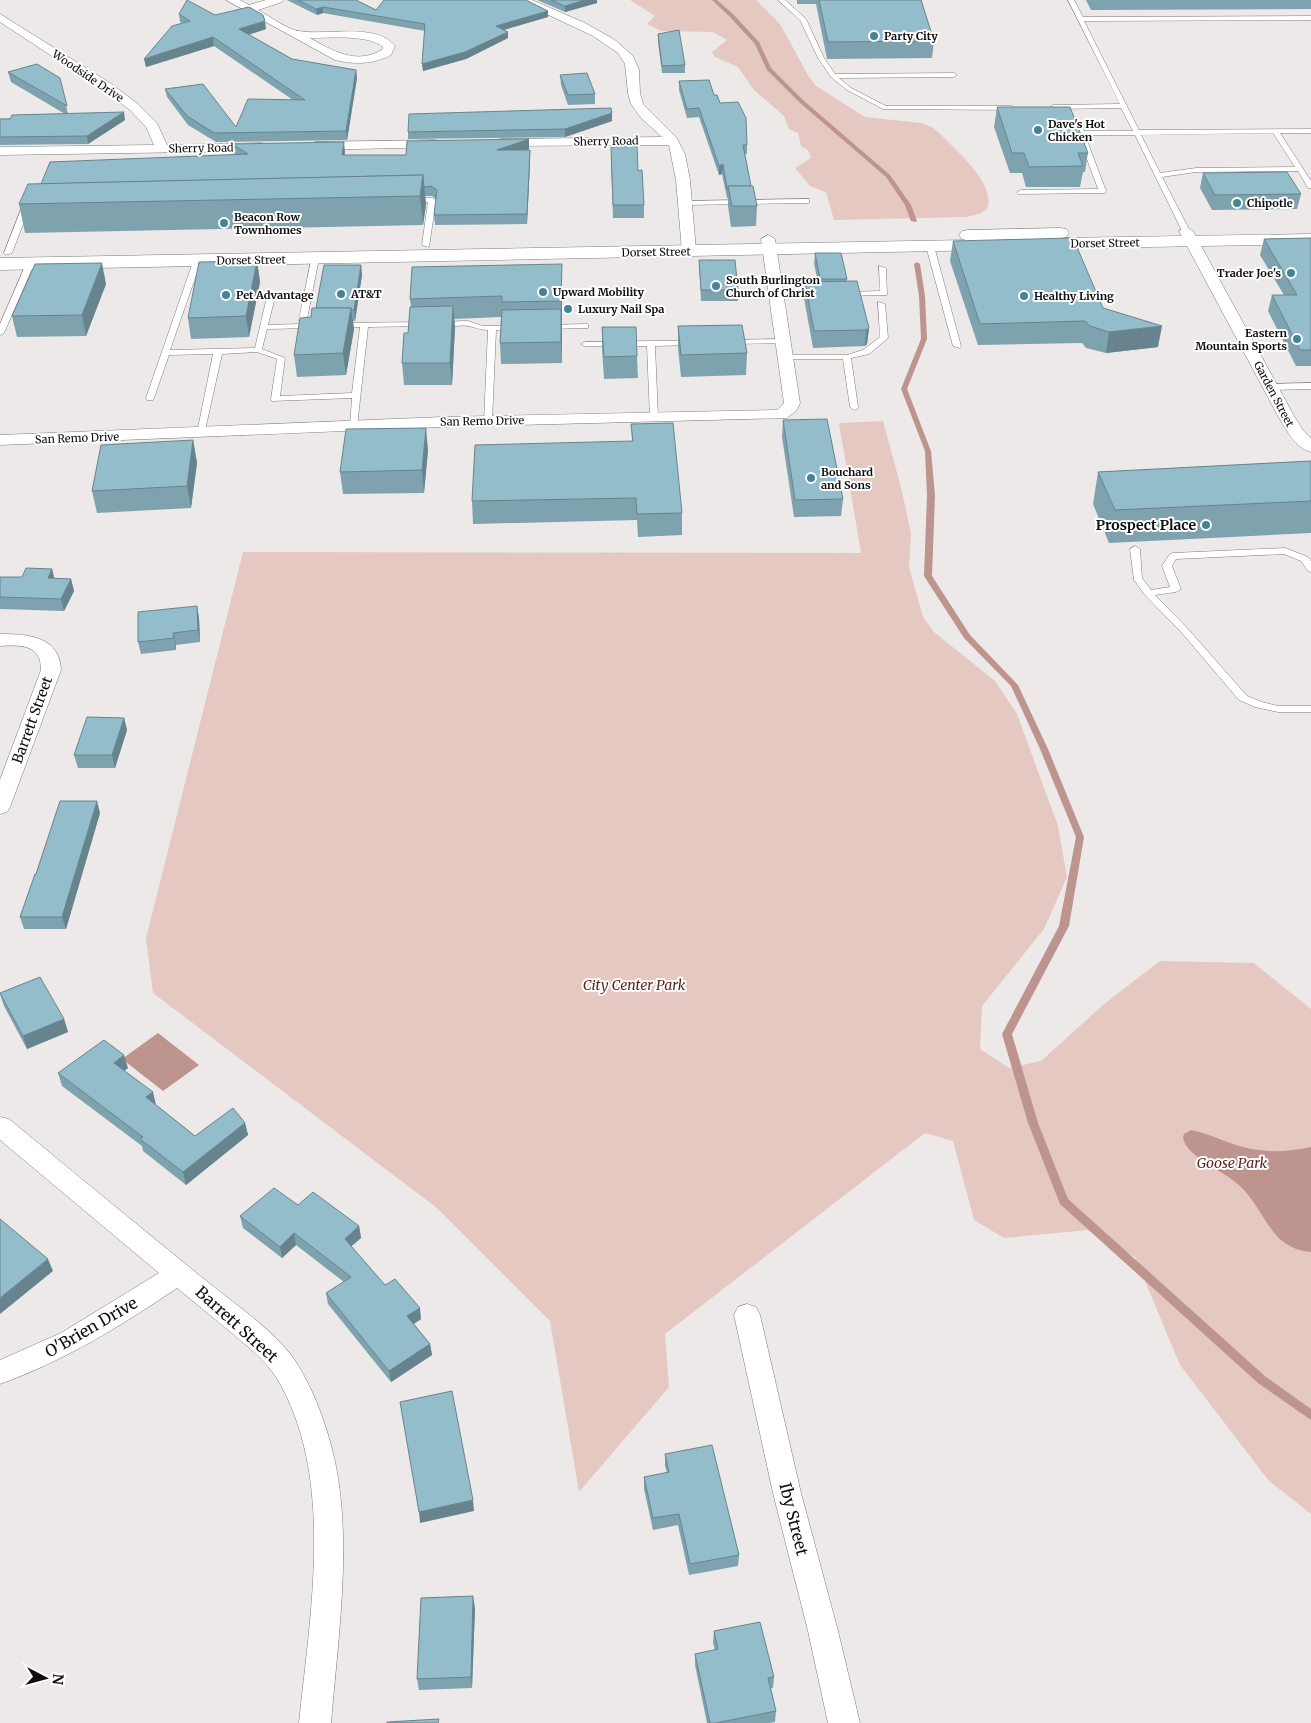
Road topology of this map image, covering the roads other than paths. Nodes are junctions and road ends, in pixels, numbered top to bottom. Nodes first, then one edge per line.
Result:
1 (232, 0) edge
2 (278, 0) edge
3 (523, 0) edge
4 (781, 0) edge
5 (1071, 0) edge
6 (248, 8) junction
7 (0, 17) edge
8 (1311, 18) edge
9 (1080, 19) junction
10 (295, 35) junction
11 (954, 75) dead end
12 (833, 76) junction
13 (1124, 106) junction
14 (1022, 107) edge
15 (1041, 107) edge
16 (1070, 107) junction
17 (1057, 122) edge
18 (1077, 122) junction
19 (1275, 131) junction
20 (1311, 131) edge
21 (1137, 132) junction
22 (1082, 133) junction
23 (672, 140) junction
24 (488, 143) edge
25 (448, 144) edge
26 (300, 146) edge
27 (271, 147) edge
28 (162, 148) junction
29 (0, 151) edge
30 (1299, 169) junction
31 (1158, 175) junction
32 (1311, 186) edge
33 (1021, 192) dead end
34 (402, 200) edge
35 (806, 201) dead end
36 (684, 203) junction
37 (35, 209) edge
38 (1311, 229) edge
39 (1189, 236) junction
40 (1311, 240) edge
41 (768, 244) junction
42 (426, 245) junction
43 (689, 246) junction
44 (930, 246) junction
45 (2, 257) edge
46 (316, 258) junction
47 (197, 261) junction
48 (30, 264) junction
49 (882, 268) dead end
50 (835, 294) edge
51 (825, 295) edge
52 (776, 296) junction
53 (270, 302) dead end
54 (881, 304) dead end
55 (4, 313) edge
56 (364, 324) junction
57 (302, 326) junction
58 (585, 326) dead end
59 (264, 327) junction
60 (524, 327) edge
61 (534, 327) edge
62 (492, 328) junction
63 (0, 333) edge
64 (700, 342) edge
65 (718, 342) edge
66 (651, 343) junction
67 (585, 344) dead end
68 (957, 346) dead end
69 (783, 349) junction
70 (258, 350) junction
71 (218, 351) junction
72 (166, 353) junction
73 (847, 357) junction
74 (1311, 386) edge
75 (1271, 387) junction
76 (356, 395) junction
77 (150, 398) dead end
78 (854, 407) dead end
79 (654, 418) junction
80 (488, 421) junction
81 (354, 425) junction
82 (201, 433) junction
83 (0, 440) edge
84 (1311, 447) edge
85 (1135, 549) dead end
86 (1311, 569) edge
87 (1148, 593) junction
88 (0, 640) edge
89 (1311, 709) edge
90 (0, 807) edge
91 (0, 1126) edge
92 (179, 1273) junction
93 (746, 1314) dead end
94 (0, 1372) edge
95 (315, 1723) edge
96 (844, 1723) edge

1 - 6 street
2 - 6 street
3 - 23 street
4 - 12 lane
5 - 9 lane
6 - 10 street
7 - 28 street, Woodside Drive
8 - 9 lane
9 - 13 lane
10 - 10 street
11 - 12 lane
12 - 14 lane
13 - 16 lane
13 - 21 lane
15 - 16 lane
16 - 18 lane
17 - 18 lane
18 - 22 lane
19 - 20 lane
19 - 21 lane
19 - 30 lane
21 - 22 lane
21 - 31 lane
22 - 33 lane
23 - 24 street, Sherry Road
23 - 36 street
25 - 26 street
27 - 28 street, Sherry Road
28 - 29 street, Sherry Road
30 - 31 lane
30 - 32 lane
31 - 39 lane
34 - 42 lane
35 - 36 lane
36 - 43 street
37 - 45 lane
38 - 39 main road, Dorset Street
39 - 40 main road, Dorset Street
39 - 41 main road, Dorset Street
39 - 44 main road, Dorset Street
39 - 75 street, Garden Street
41 - 43 main road, Dorset Street
41 - 44 main road, Dorset Street
41 - 52 street, San Remo Drive
42 - 43 main road, Dorset Street
42 - 45 main road, Dorset Street
43 - 46 main road, Dorset Street
44 - 68 lane
45 - 48 main road, Dorset Street
46 - 47 main road, Dorset Street
46 - 57 lane
47 - 48 main road, Dorset Street
47 - 72 lane
48 - 55 lane
49 - 50 lane
51 - 52 lane
52 - 69 street, San Remo Drive
53 - 59 lane
54 - 73 lane
55 - 63 lane
56 - 57 lane
56 - 62 lane
56 - 76 lane
57 - 59 lane
58 - 61 lane
59 - 70 lane
60 - 62 lane
62 - 80 lane
64 - 66 lane
65 - 69 lane
66 - 67 lane
66 - 79 lane
69 - 73 lane
69 - 79 street, San Remo Drive
70 - 71 lane
70 - 76 lane
71 - 72 lane
71 - 82 lane
72 - 77 lane
73 - 78 lane
74 - 75 lane
75 - 84 street, Garden Street
76 - 81 lane
79 - 80 street, San Remo Drive
80 - 81 street, San Remo Drive
81 - 82 street, San Remo Drive
82 - 83 street, San Remo Drive
85 - 87 lane
86 - 87 lane
87 - 89 lane
88 - 90 street, Barrett Street
91 - 92 street, Barrett Street
92 - 94 street, O'Brien Drive
92 - 95 street, Barrett Street
93 - 96 street, Iby Street

